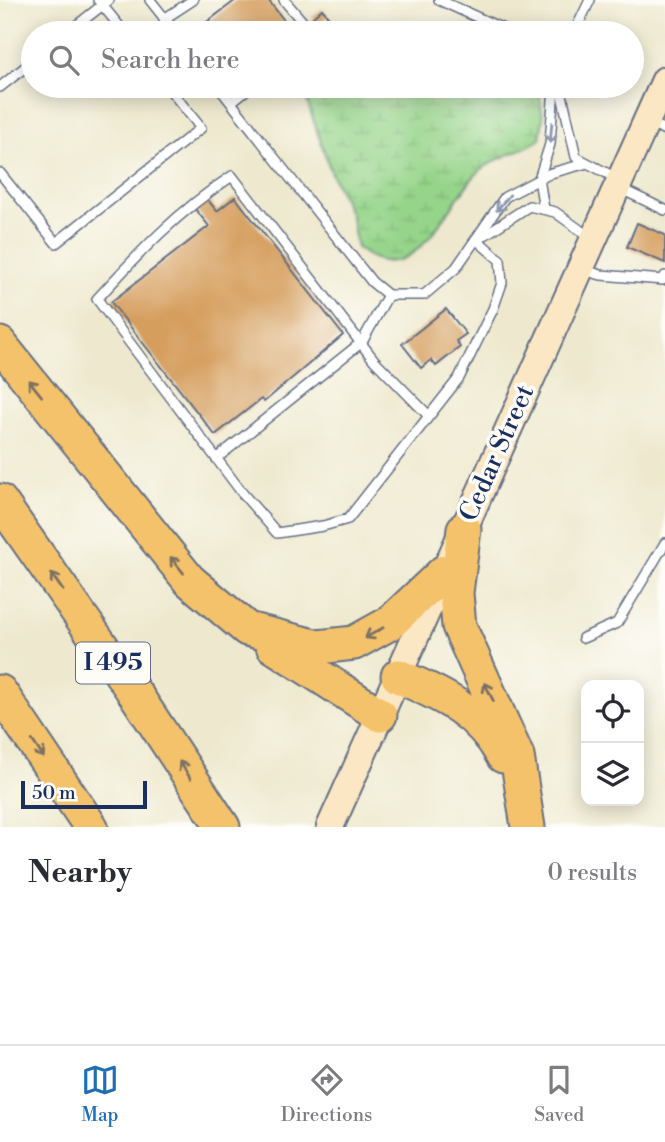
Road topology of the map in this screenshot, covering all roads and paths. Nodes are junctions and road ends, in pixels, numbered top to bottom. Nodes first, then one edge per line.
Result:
1 (150, 0) edge
2 (193, 0) edge
3 (284, 0) edge
4 (439, 0) edge
5 (590, 0) edge
6 (103, 2) edge
7 (164, 19) joint
8 (82, 21) edge
9 (116, 21) edge
10 (302, 21) edge
11 (485, 21) edge
12 (580, 21) edge
13 (21, 70) edge
14 (665, 80) edge
15 (0, 87) edge
16 (177, 98) edge
17 (227, 98) edge
18 (235, 98) edge
19 (553, 98) edge
20 (562, 98) edge
21 (230, 102) junction
22 (656, 126) edge
23 (584, 164) junction
24 (0, 173) edge
25 (540, 178) junction
26 (618, 183) junction
27 (544, 209) junction
28 (665, 210) edge
29 (593, 239) junction
30 (477, 240) junction
31 (579, 268) junction
32 (665, 276) edge
33 (388, 295) junction
34 (362, 342) junction
35 (0, 344) edge
36 (428, 415) junction
37 (217, 458) junction
38 (0, 500) edge
39 (464, 529) junction
40 (665, 543) edge
41 (444, 572) junction
42 (247, 629) junction
43 (583, 638) dead end
44 (398, 676) junction
45 (0, 692) edge
46 (380, 715) junction
47 (526, 815) edge
48 (91, 827) edge
49 (223, 827) edge
50 (330, 827) edge

1 - 7 lane
2 - 7 lane
3 - 10 lane
4 - 11 lane
5 - 12 lane
6 - 8 lane
6 - 9 lane
13 - 15 lane
14 - 22 main road, Cedar Street
16 - 24 lane
17 - 21 lane
18 - 21 lane
19 -> 25 lane
20 - 23 lane
21 - 33 lane
22 - 26 main road, Cedar Street
23 - 25 lane
23 - 26 lane
25 - 27 lane
25 -> 30 lane
26 - 28 lane
26 - 29 main road, Cedar Street
27 - 29 lane
27 - 30 lane
29 - 31 main road, Cedar Street
30 - 33 lane
30 - 36 lane
31 - 32 lane
31 - 39 main road, Cedar Street
33 - 34 lane
34 - 36 lane
34 - 37 lane
34 - 37 lane
42 -> 35 highway
36 - 37 lane
49 -> 38 highway, I 495
39 - 41 main road, Cedar Street
47 -> 39 highway
40 - 43 lane
41 -> 42 highway
41 - 44 main road, Cedar Street
42 - 46 highway
44 - 46 main road, Cedar Street
44 - 47 highway
45 -> 48 highway
46 - 50 main road, Cedar Street

